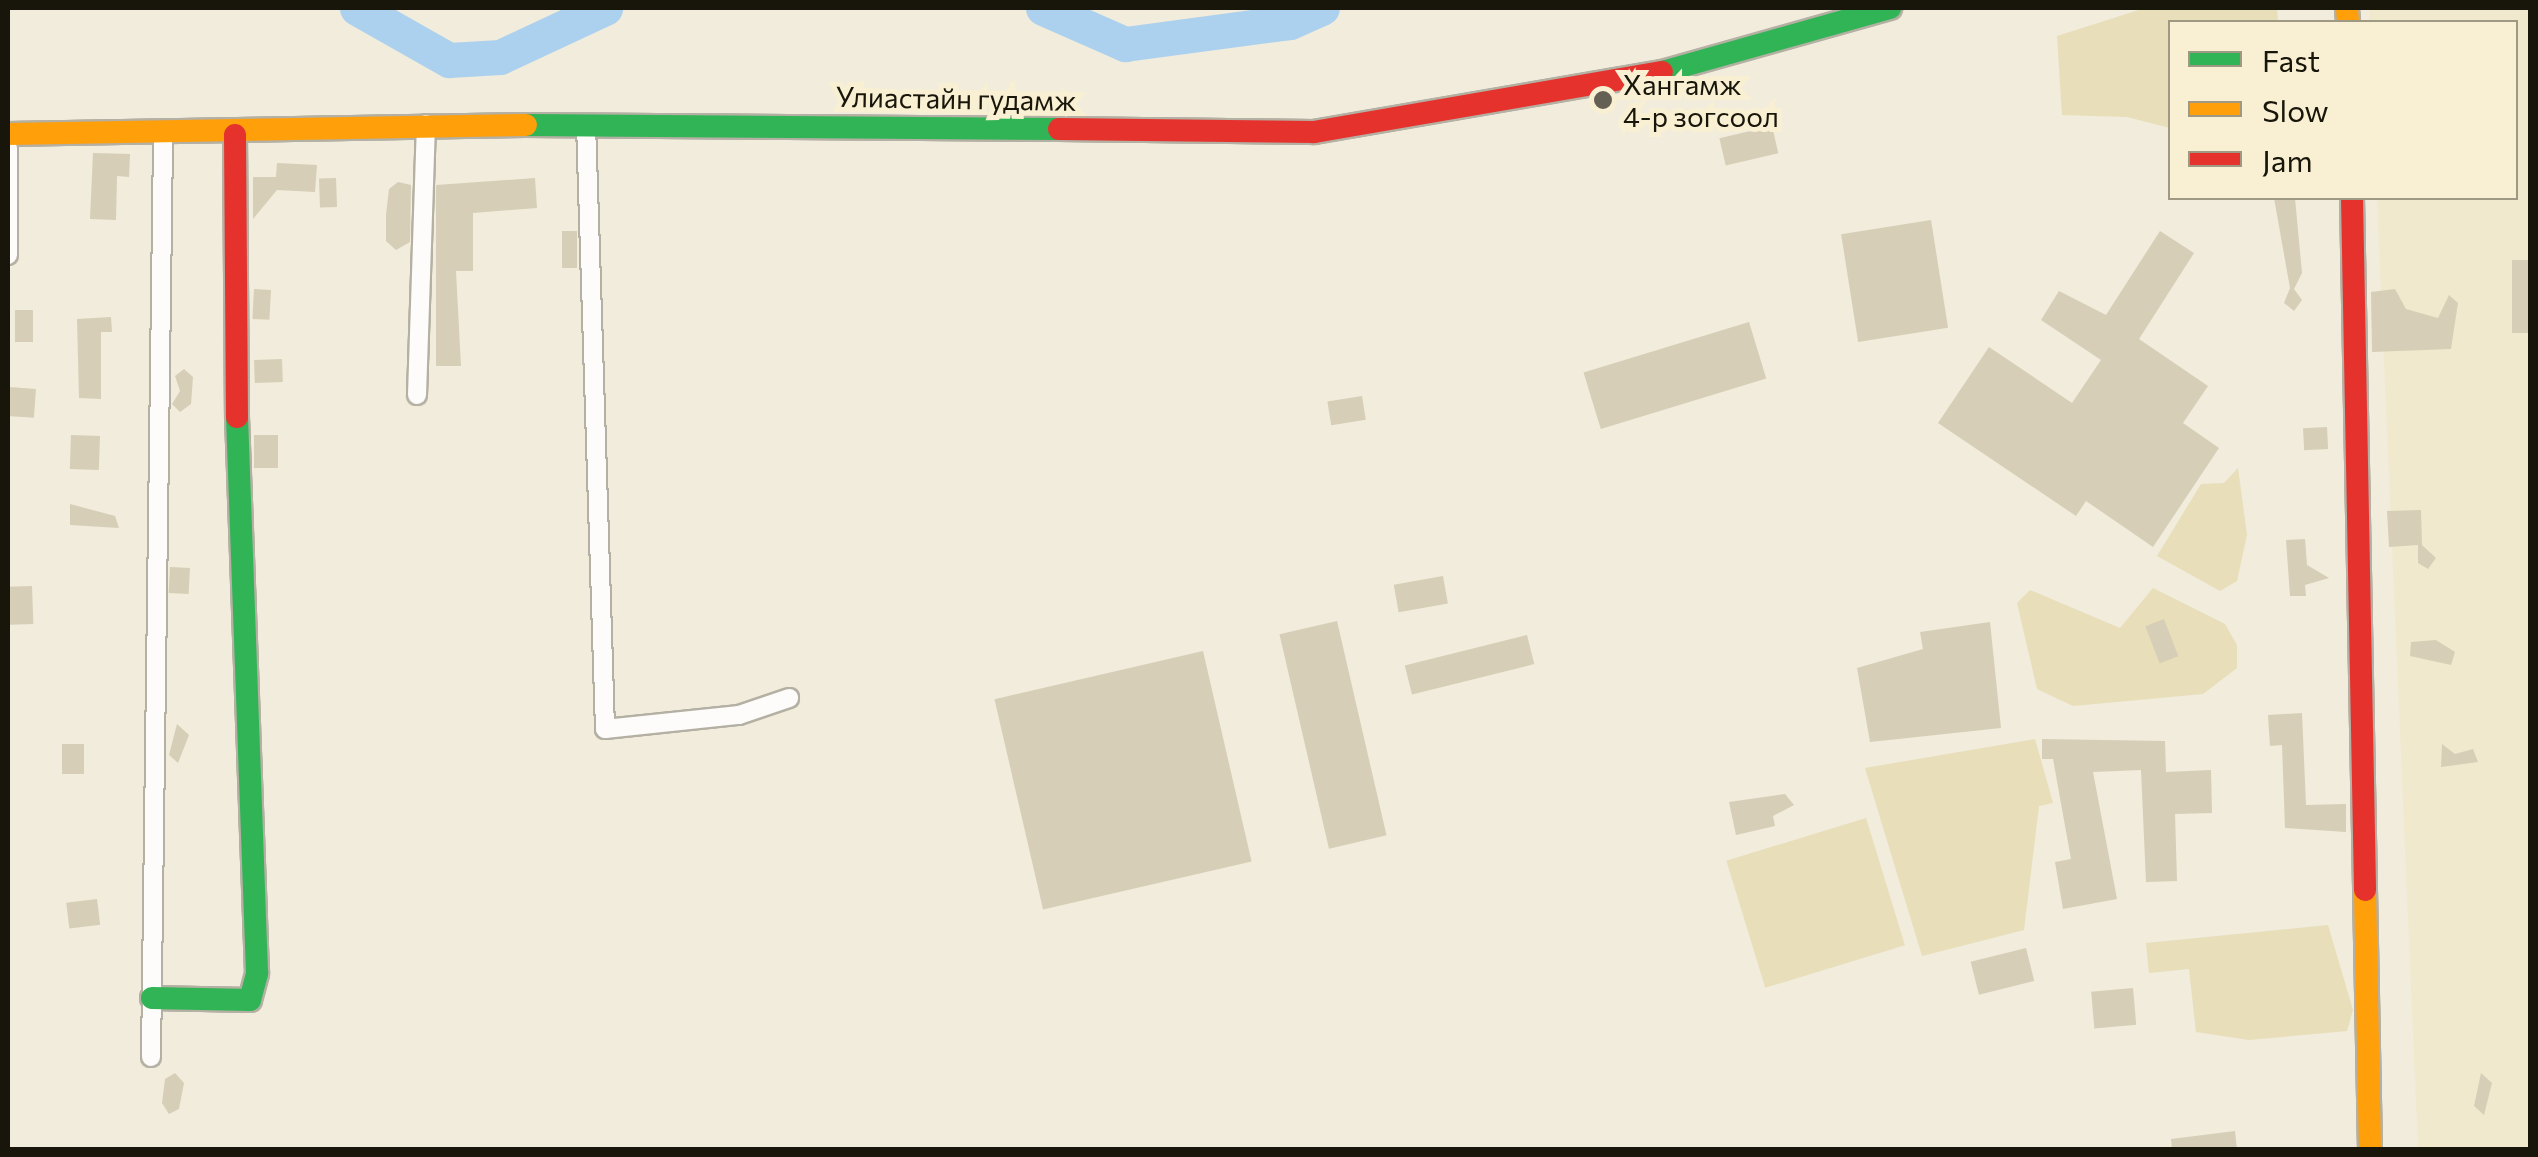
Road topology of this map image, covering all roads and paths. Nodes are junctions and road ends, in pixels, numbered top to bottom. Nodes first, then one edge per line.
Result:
1 (1890, 8) edge
2 (426, 124) junction
3 (586, 124) junction
4 (8, 134) edge
5 (235, 135) junction
6 (163, 137) junction
7 (8, 148) edge
8 (2352, 200) edge
9 (8, 255) edge
10 (417, 395) dead end
11 (788, 698) dead end
12 (152, 998) junction
13 (151, 1058) dead end
14 (2370, 1150) edge

1 - 3 street, Улиастайн гудамж
2 - 3 street, Улиастайн гудамж
2 - 5 street, Улиастайн гудамж
2 - 10 street
3 - 11 street
4 - 6 street, Улиастайн гудамж
5 - 6 street, Улиастайн гудамж
5 - 12 street
6 - 12 street
7 - 9 street
8 - 14 street
12 - 13 street

